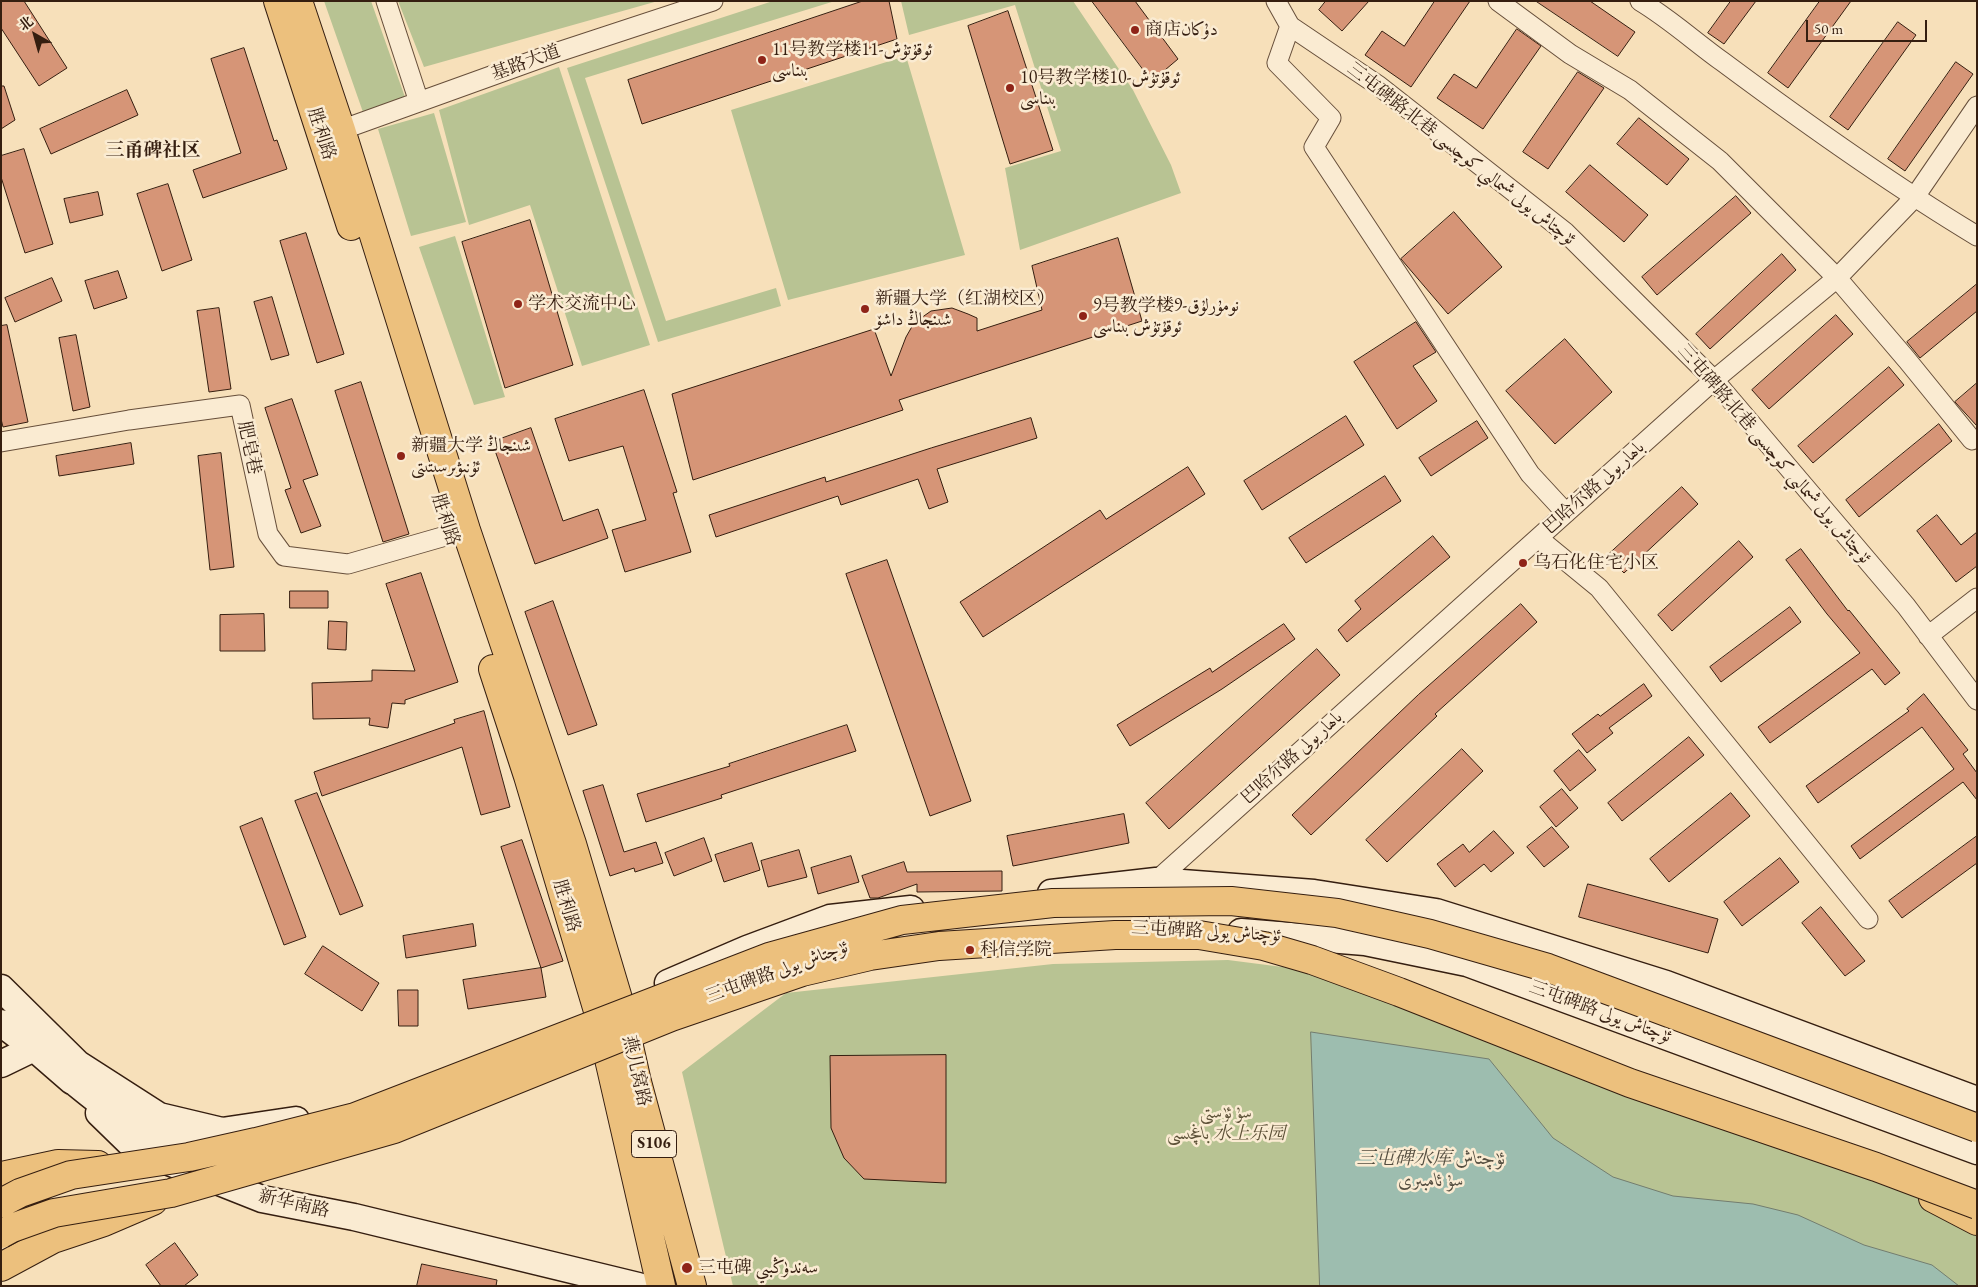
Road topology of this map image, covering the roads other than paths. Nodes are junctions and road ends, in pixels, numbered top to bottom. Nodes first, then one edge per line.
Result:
1 (278, 1) edge
2 (298, 1) edge
3 (386, 1) edge
4 (713, 1) edge
5 (1276, 1) edge
6 (1498, 1) edge
7 (1640, 1) edge
8 (1290, 26) junction
9 (419, 102) junction
10 (1977, 106) edge
11 (340, 130) junction
12 (1914, 198) junction
13 (1977, 236) edge
14 (1837, 278) junction
15 (1714, 380) junction
16 (1972, 440) dead end
17 (1, 442) edge
18 (1566, 513) junction
19 (449, 535) junction
20 (1538, 538) junction
21 (1977, 598) edge
22 (1928, 636) junction
23 (1977, 700) edge
24 (1156, 881) junction
25 (1868, 919) dead end
26 (1160, 926) junction
27 (609, 1006) junction
28 (5, 1007) edge
29 (615, 1033) junction
30 (34, 1048) junction
31 (1, 1064) edge
32 (68, 1077) junction
33 (1977, 1100) edge
34 (1977, 1128) edge
35 (1977, 1151) edge
36 (135, 1165) junction
37 (1876, 1167) junction
38 (1, 1176) edge
39 (171, 1193) junction
40 (1, 1203) edge
41 (1977, 1205) edge
42 (1977, 1221) edge
43 (1, 1234) edge
44 (1, 1266) edge
45 (638, 1286) edge
46 (661, 1286) edge
47 (692, 1286) edge

1 - 19 main road, 胜利路
2 - 11 main road, 胜利路
3 - 9 street
4 - 9 street, 基路大道
5 - 8 street
6 - 14 street
7 - 12 street
8 - 15 street, 三屯碑路北巷 ئۈچتاش يولى شىمالىي كوچىسى
8 - 18 street
9 - 11 street, 基路大道
10 - 12 street, 巴哈尔路 باھار يولى
11 - 27 main road, 胜利路
12 - 13 street
12 - 14 street, 巴哈尔路 باھار يولى
14 - 15 street, 巴哈尔路 باھار يولى
14 - 16 street
15 - 18 street, 巴哈尔路 باھار يولى
15 - 22 street, 三屯碑路北巷 ئۈچتاش يولى شىمالىي كوچىسى
17 - 19 street, 肥皂巷
18 - 20 street, 巴哈尔路 باھار يولى
19 - 27 main road, 胜利路
20 - 24 street, 巴哈尔路 باھار يولى
20 - 25 street
21 - 22 street
22 - 23 street, 三屯碑路北巷 ئۈچتاش يولى شىمالىي كوچىسى
24 - 26 street
24 - 27 main road, 三屯碑路 ئۈچتاش يولى
24 - 33 main road, 三屯碑路 ئۈچتاش يولى
26 - 29 main road, 三屯碑路 ئۈچتاش يولى
26 - 35 main road, 三屯碑路 ئۈچتاش يولى
27 - 28 main road, 新华南路
27 - 29 main road, 燕儿窝路 / S106
28 - 30 main road, 新华南路
29 - 32 main road, 三屯碑路 ئۈچتاش يولى
29 - 46 main road, 燕儿窝路
29 - 47 main road, 燕儿窝路 / S106
30 - 31 main road
30 - 32 main road, 新华南路
32 - 45 main road, 新华南路
34 - 36 main road, bridge
36 - 38 main road, bridge
36 - 40 main road, bridge
37 - 39 main road, bridge
37 - 41 main road, bridge
37 - 42 main road, bridge
39 - 43 main road, bridge
39 - 44 main road, bridge

